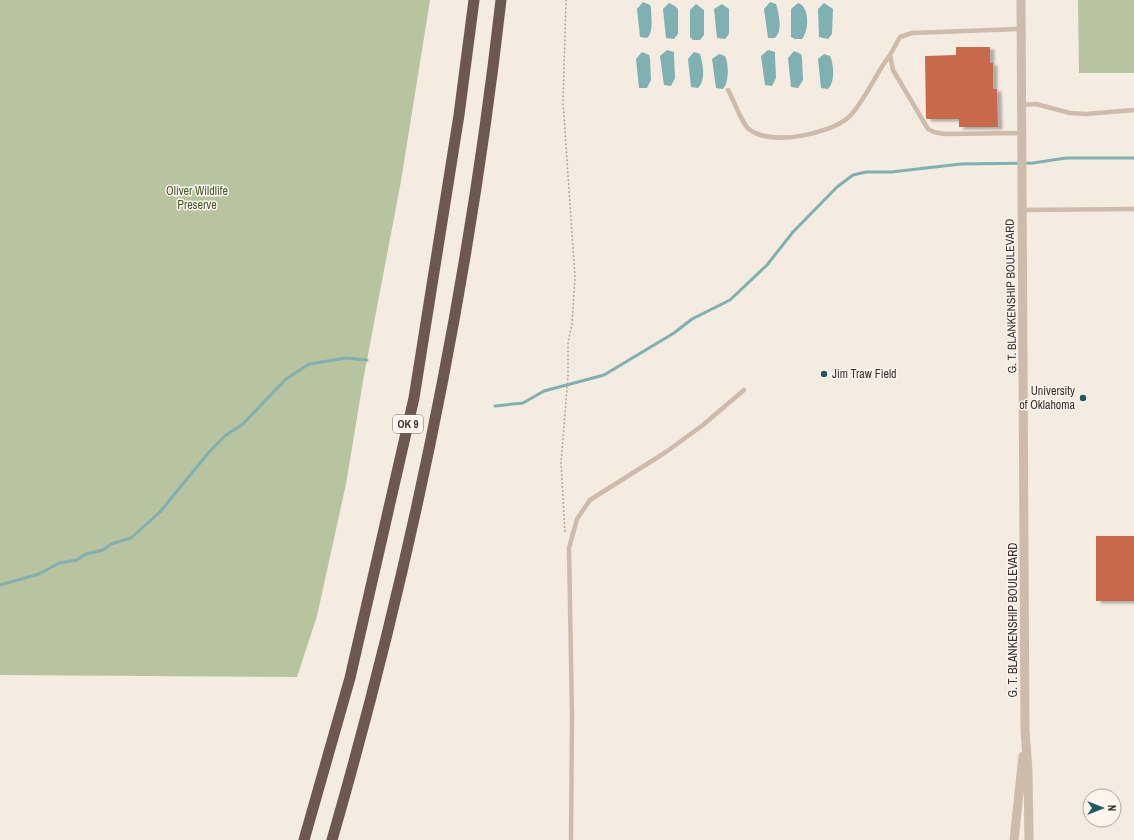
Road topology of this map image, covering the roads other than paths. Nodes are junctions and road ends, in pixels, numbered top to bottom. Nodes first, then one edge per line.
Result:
1 (474, 0) edge
2 (501, 0) edge
3 (1021, 0) edge
4 (1021, 29) junction
5 (890, 55) junction
6 (728, 90) dead end
7 (1021, 105) junction
8 (1134, 110) edge
9 (1021, 133) junction
10 (1134, 209) edge
11 (1022, 210) junction
12 (744, 390) dead end
13 (1026, 734) junction
14 (304, 840) edge
15 (332, 840) edge
16 (571, 840) edge
17 (1014, 840) edge
18 (1029, 840) edge

1 - 14 highway, OK 9
2 - 15 highway, OK 9
3 - 4 street, G. T. BLANKENSHIP BOULEVARD
4 - 5 lane
4 - 7 street, G. T. BLANKENSHIP BOULEVARD
5 - 6 lane
5 - 9 lane
7 - 8 lane
7 - 9 street, G. T. BLANKENSHIP BOULEVARD
9 - 11 street, G. T. BLANKENSHIP BOULEVARD
10 - 11 lane
11 - 13 street, G. T. BLANKENSHIP BOULEVARD
12 - 16 lane
13 - 17 street, G. T. BLANKENSHIP BOULEVARD
13 - 18 street, G. T. BLANKENSHIP BOULEVARD

